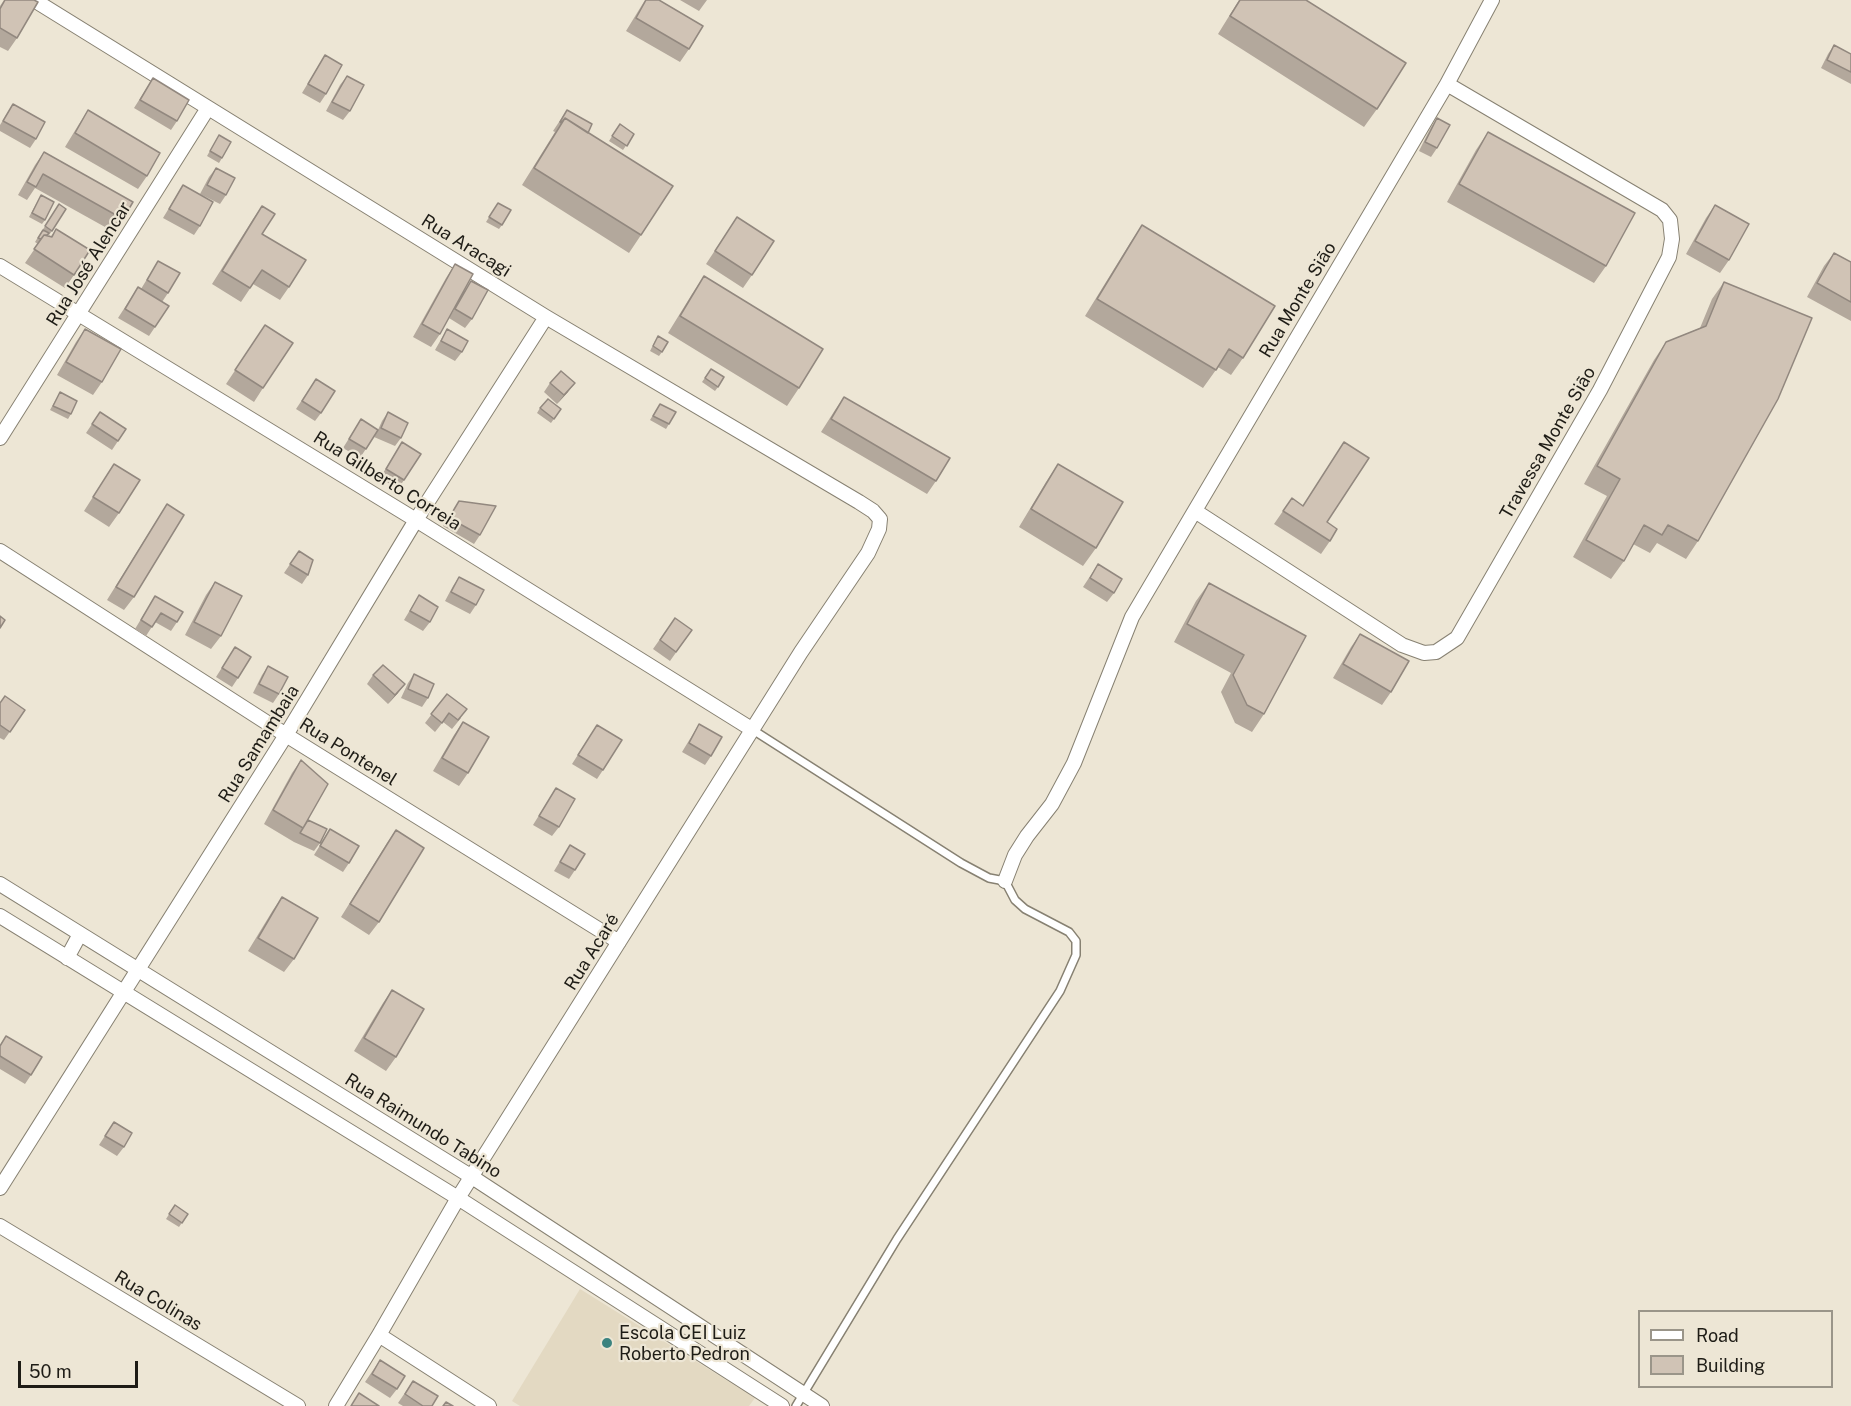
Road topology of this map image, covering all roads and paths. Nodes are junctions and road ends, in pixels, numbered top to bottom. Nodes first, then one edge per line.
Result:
1 (34, 0) edge
2 (1492, 0) edge
3 (1447, 84) junction
4 (208, 108) junction
5 (0, 266) edge
6 (79, 314) junction
7 (546, 317) junction
8 (0, 438) edge
9 (1195, 511) junction
10 (880, 519) joint
11 (416, 520) junction
12 (0, 551) edge
13 (753, 730) junction
14 (286, 735) junction
15 (1005, 882) junction
16 (0, 884) edge
17 (0, 916) edge
18 (80, 934) junction
19 (619, 942) junction
20 (67, 958) junction
21 (139, 970) junction
22 (123, 993) junction
23 (472, 1178) junction
24 (0, 1188) edge
25 (458, 1198) junction
26 (0, 1226) edge
27 (379, 1335) junction
28 (785, 1382) junction
29 (804, 1394) junction
30 (775, 1404) edge
31 (298, 1406) edge
32 (336, 1406) edge
33 (489, 1406) edge
34 (796, 1406) edge
35 (822, 1406) edge

1 - 4 street, Rua Aracagi
2 - 3 street, Rua Monte Sião
3 - 9 street, Rua Monte Sião
3 - 9 street, Travessa Monte Sião
4 - 6 street, Rua José Alencar
4 - 7 street, Rua Aracagi
5 - 6 street, Rua Gilberto Correia
6 - 8 street, Rua José Alencar
6 - 11 street, Rua Gilberto Correia
7 - 10 street, Rua Aracagi
7 - 11 street, Rua Samambaia
9 - 15 street, Rua Monte Sião
10 - 13 street, Rua Acaré
11 - 13 street, Rua Gilberto Correia
11 - 14 street, Rua Samambaia
12 - 14 street, Rua Pontenel
13 - 15 lane
13 - 19 street, Rua Acaré
14 - 19 street, Rua Pontenel
14 - 21 street, Rua Samambaia
15 - 29 lane
16 - 18 street, Rua Raimundo Tabino
17 - 20 street
18 - 20 street
18 - 21 street, Rua Raimundo Tabino
19 - 23 street, Rua Acaré
20 - 22 street
21 - 22 street, Rua Samambaia
21 - 23 street, Rua Raimundo Tabino
22 - 24 street, Rua Samambaia
22 - 25 street
23 - 25 street, Rua Acaré
23 - 28 street, Rua Raimundo Tabino
25 - 27 street, Rua Acaré
25 - 30 street
26 - 31 street, Rua Colinas
27 - 32 street, Rua Acaré
27 - 33 street
28 - 29 street, Rua Raimundo Tabino
28 - 30 street
29 - 34 lane
29 - 35 street, Rua Raimundo Tabino

